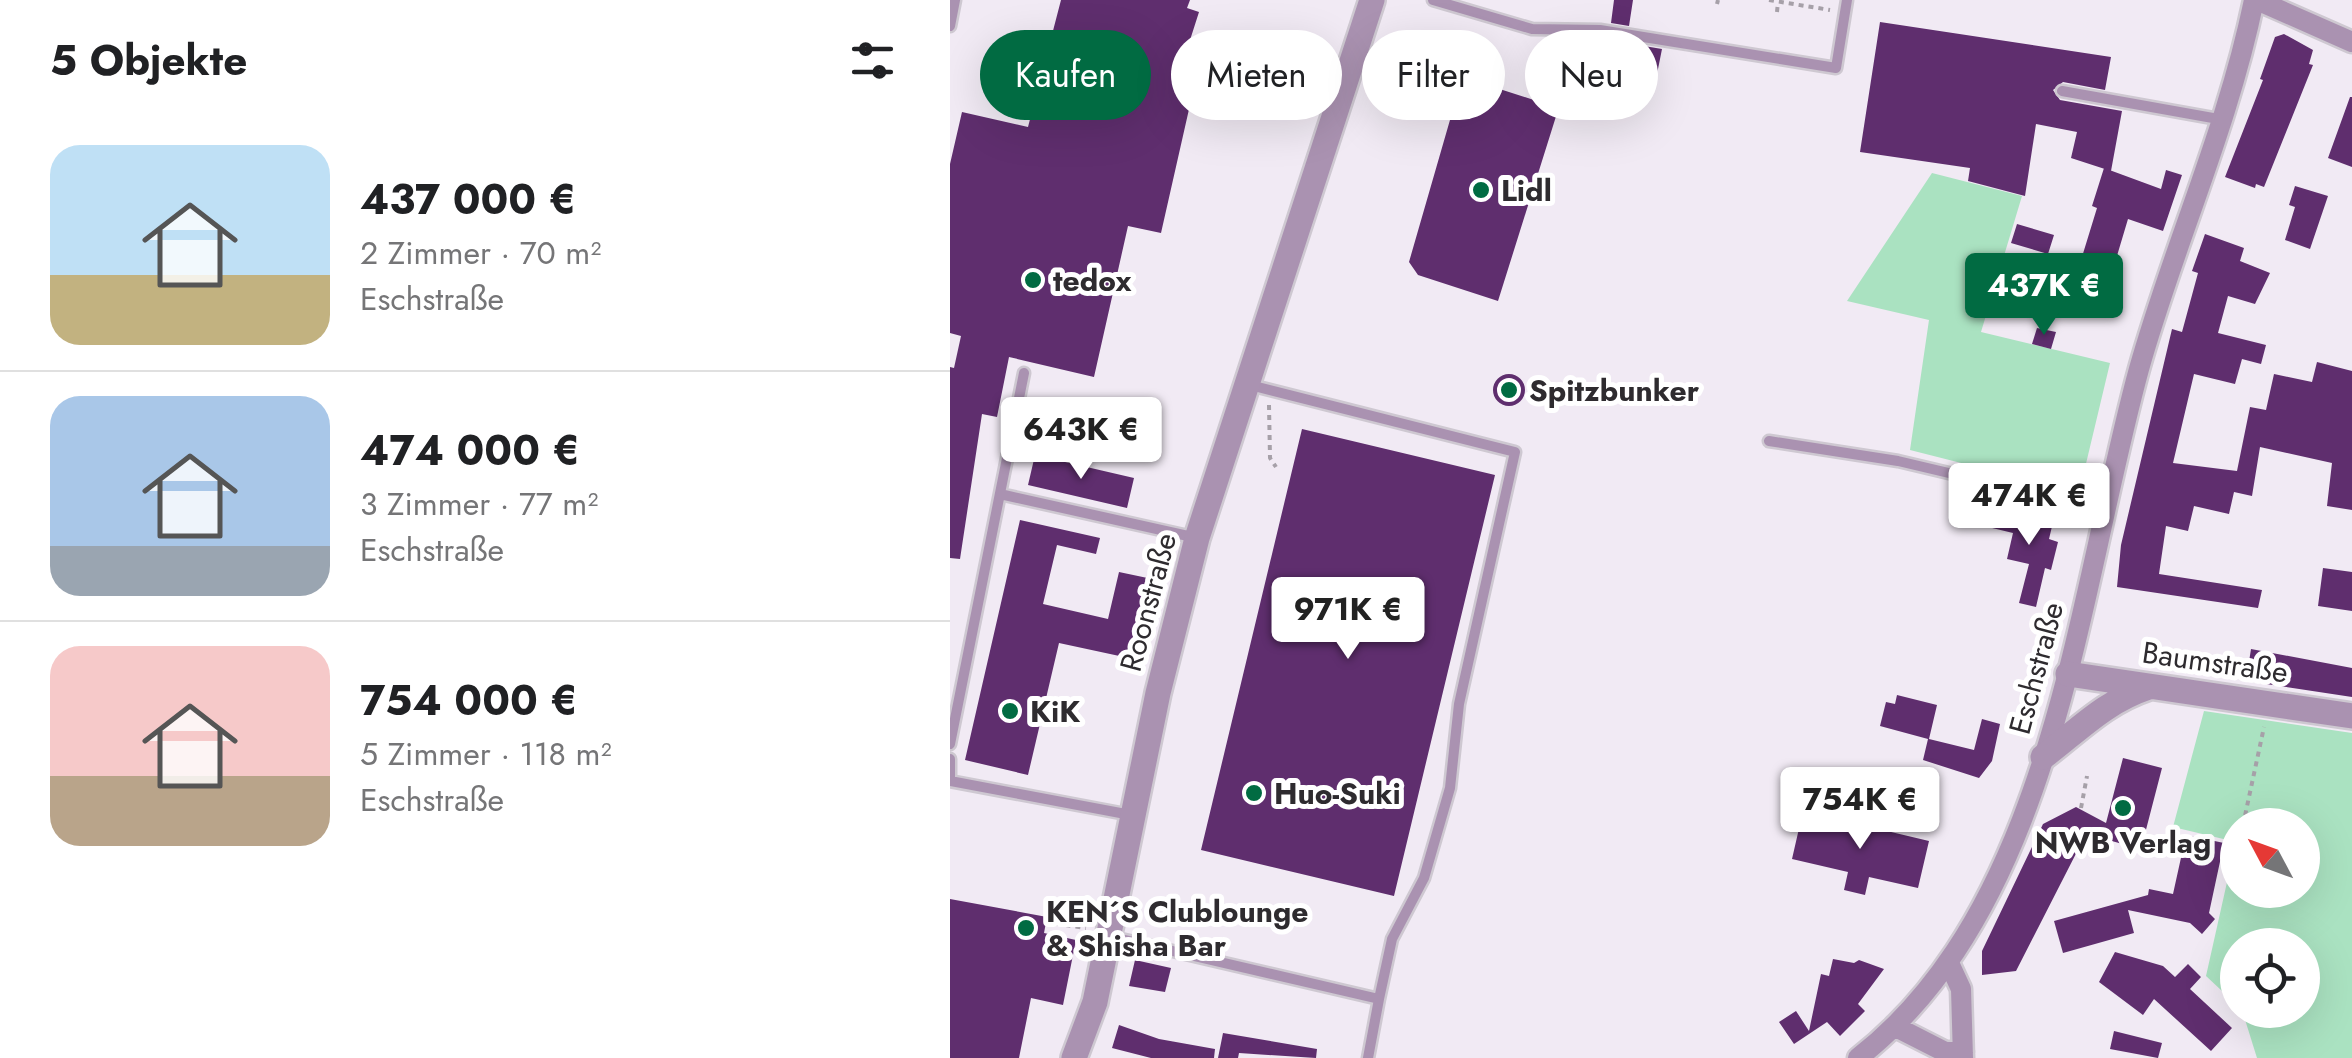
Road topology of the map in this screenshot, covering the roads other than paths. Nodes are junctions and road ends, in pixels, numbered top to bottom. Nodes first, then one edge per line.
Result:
1 (954, 0) edge
2 (1372, 0) edge
3 (1433, 0) edge
4 (2255, 0) edge
5 (1846, 6) edge
6 (950, 26) edge
7 (2352, 42) edge
8 (2062, 91) dead end
9 (2226, 120) junction
10 (1024, 373) dead end
11 (1246, 384) junction
12 (1769, 441) dead end
13 (1000, 494) junction
14 (2106, 510) junction
15 (1198, 538) junction
16 (2068, 674) junction
17 (2154, 686) junction
18 (2352, 716) edge
19 (950, 744) edge
20 (2043, 758) junction
21 (950, 759) edge
22 (950, 779) edge
23 (1133, 816) junction
24 (1097, 932) junction
25 (1949, 963) junction
26 (1379, 999) junction
27 (1894, 1026) junction
28 (1963, 1055) edge
29 (1074, 1058) edge
30 (1368, 1058) edge
31 (1858, 1058) edge

1 - 6 lane
2 - 11 street, Roonstraße
3 - 5 lane
4 - 7 street
4 - 9 street, Eschstraße
8 - 9 lane
9 - 14 street, Eschstraße
10 - 13 lane
11 - 15 street, Roonstraße
11 - 26 lane
12 - 14 lane
13 - 15 lane
13 - 19 lane
14 - 16 street, Eschstraße
15 - 23 street, Roonstraße
16 - 17 street, Baumstraße
16 - 20 street, Eschstraße
17 - 18 street, Baumstraße
17 - 20 street
20 - 25 street, Eschstraße
21 - 22 lane
22 - 23 lane
23 - 24 street, Roonstraße
24 - 26 lane
24 - 29 street, Roonstraße
25 - 27 street, Eschstraße
25 - 28 street
26 - 30 lane
27 - 28 street
27 - 31 street, Eschstraße

